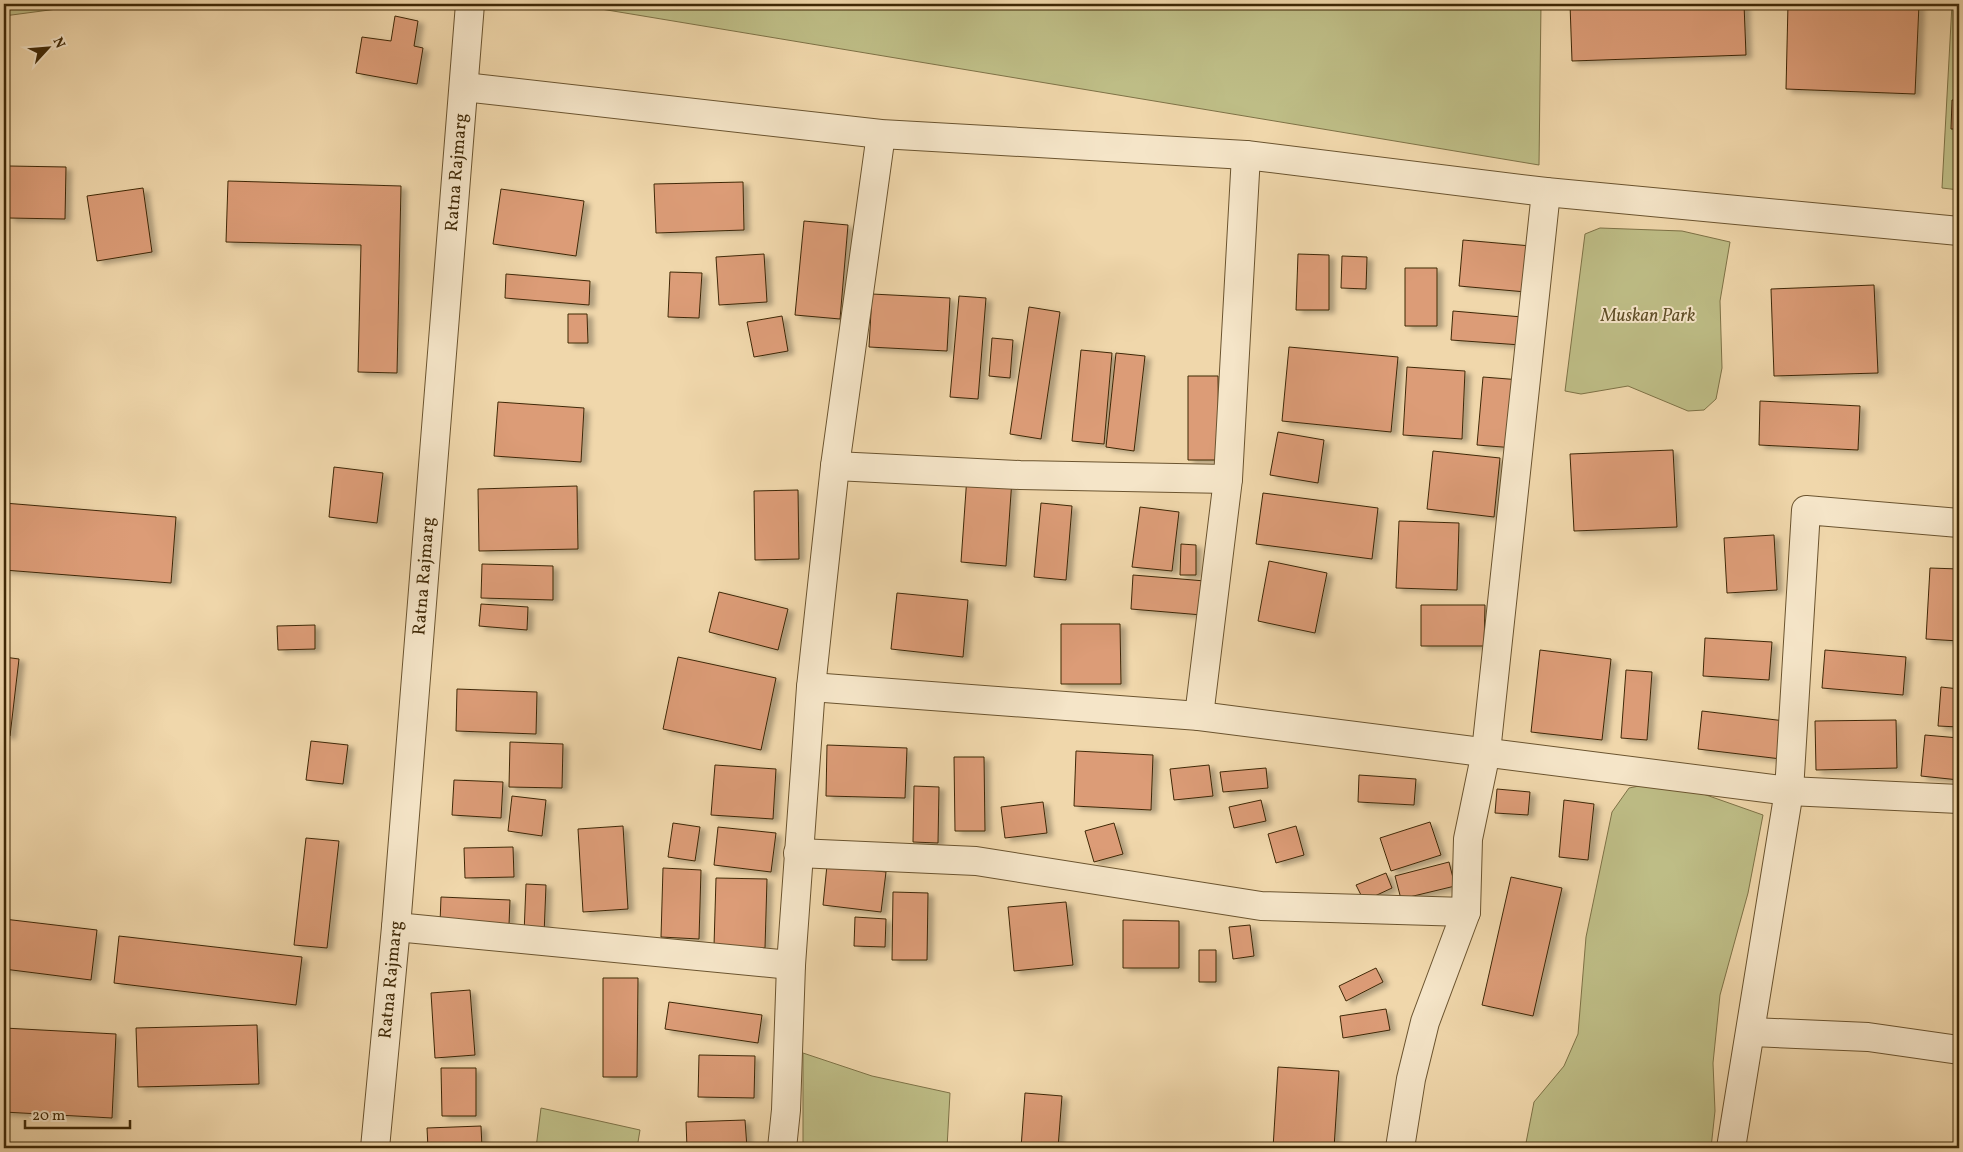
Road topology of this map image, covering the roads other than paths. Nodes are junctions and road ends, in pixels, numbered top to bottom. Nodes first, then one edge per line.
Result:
1 (470, 4) edge
2 (464, 87) junction
3 (881, 134) junction
4 (1246, 155) junction
5 (1546, 192) junction
6 (1959, 231) edge
7 (835, 466) junction
8 (1228, 479) junction
9 (1959, 523) edge
10 (811, 687) junction
11 (1199, 716) junction
12 (1486, 752) junction
13 (1789, 791) junction
14 (1959, 799) edge
15 (798, 852) junction
16 (1466, 912) junction
17 (396, 928) junction
18 (791, 965) junction
19 (1752, 1032) junction
20 (1959, 1050) edge
21 (375, 1148) edge
22 (782, 1148) edge
23 (1400, 1148) edge
24 (1732, 1148) edge

1 - 2 street, Ratna Rajmarg
2 - 3 street
2 - 17 street, Ratna Rajmarg
3 - 4 street
3 - 7 street
4 - 5 street
4 - 8 street
5 - 6 street
5 - 12 street
7 - 8 street
7 - 10 street
8 - 11 street
9 - 13 street
10 - 11 street
10 - 15 street
11 - 12 street
12 - 13 street
12 - 16 street
13 - 14 street
13 - 19 street
15 - 16 street
15 - 18 street
16 - 23 street
17 - 18 street
17 - 21 street, Ratna Rajmarg
18 - 22 street
19 - 20 street
19 - 24 street

